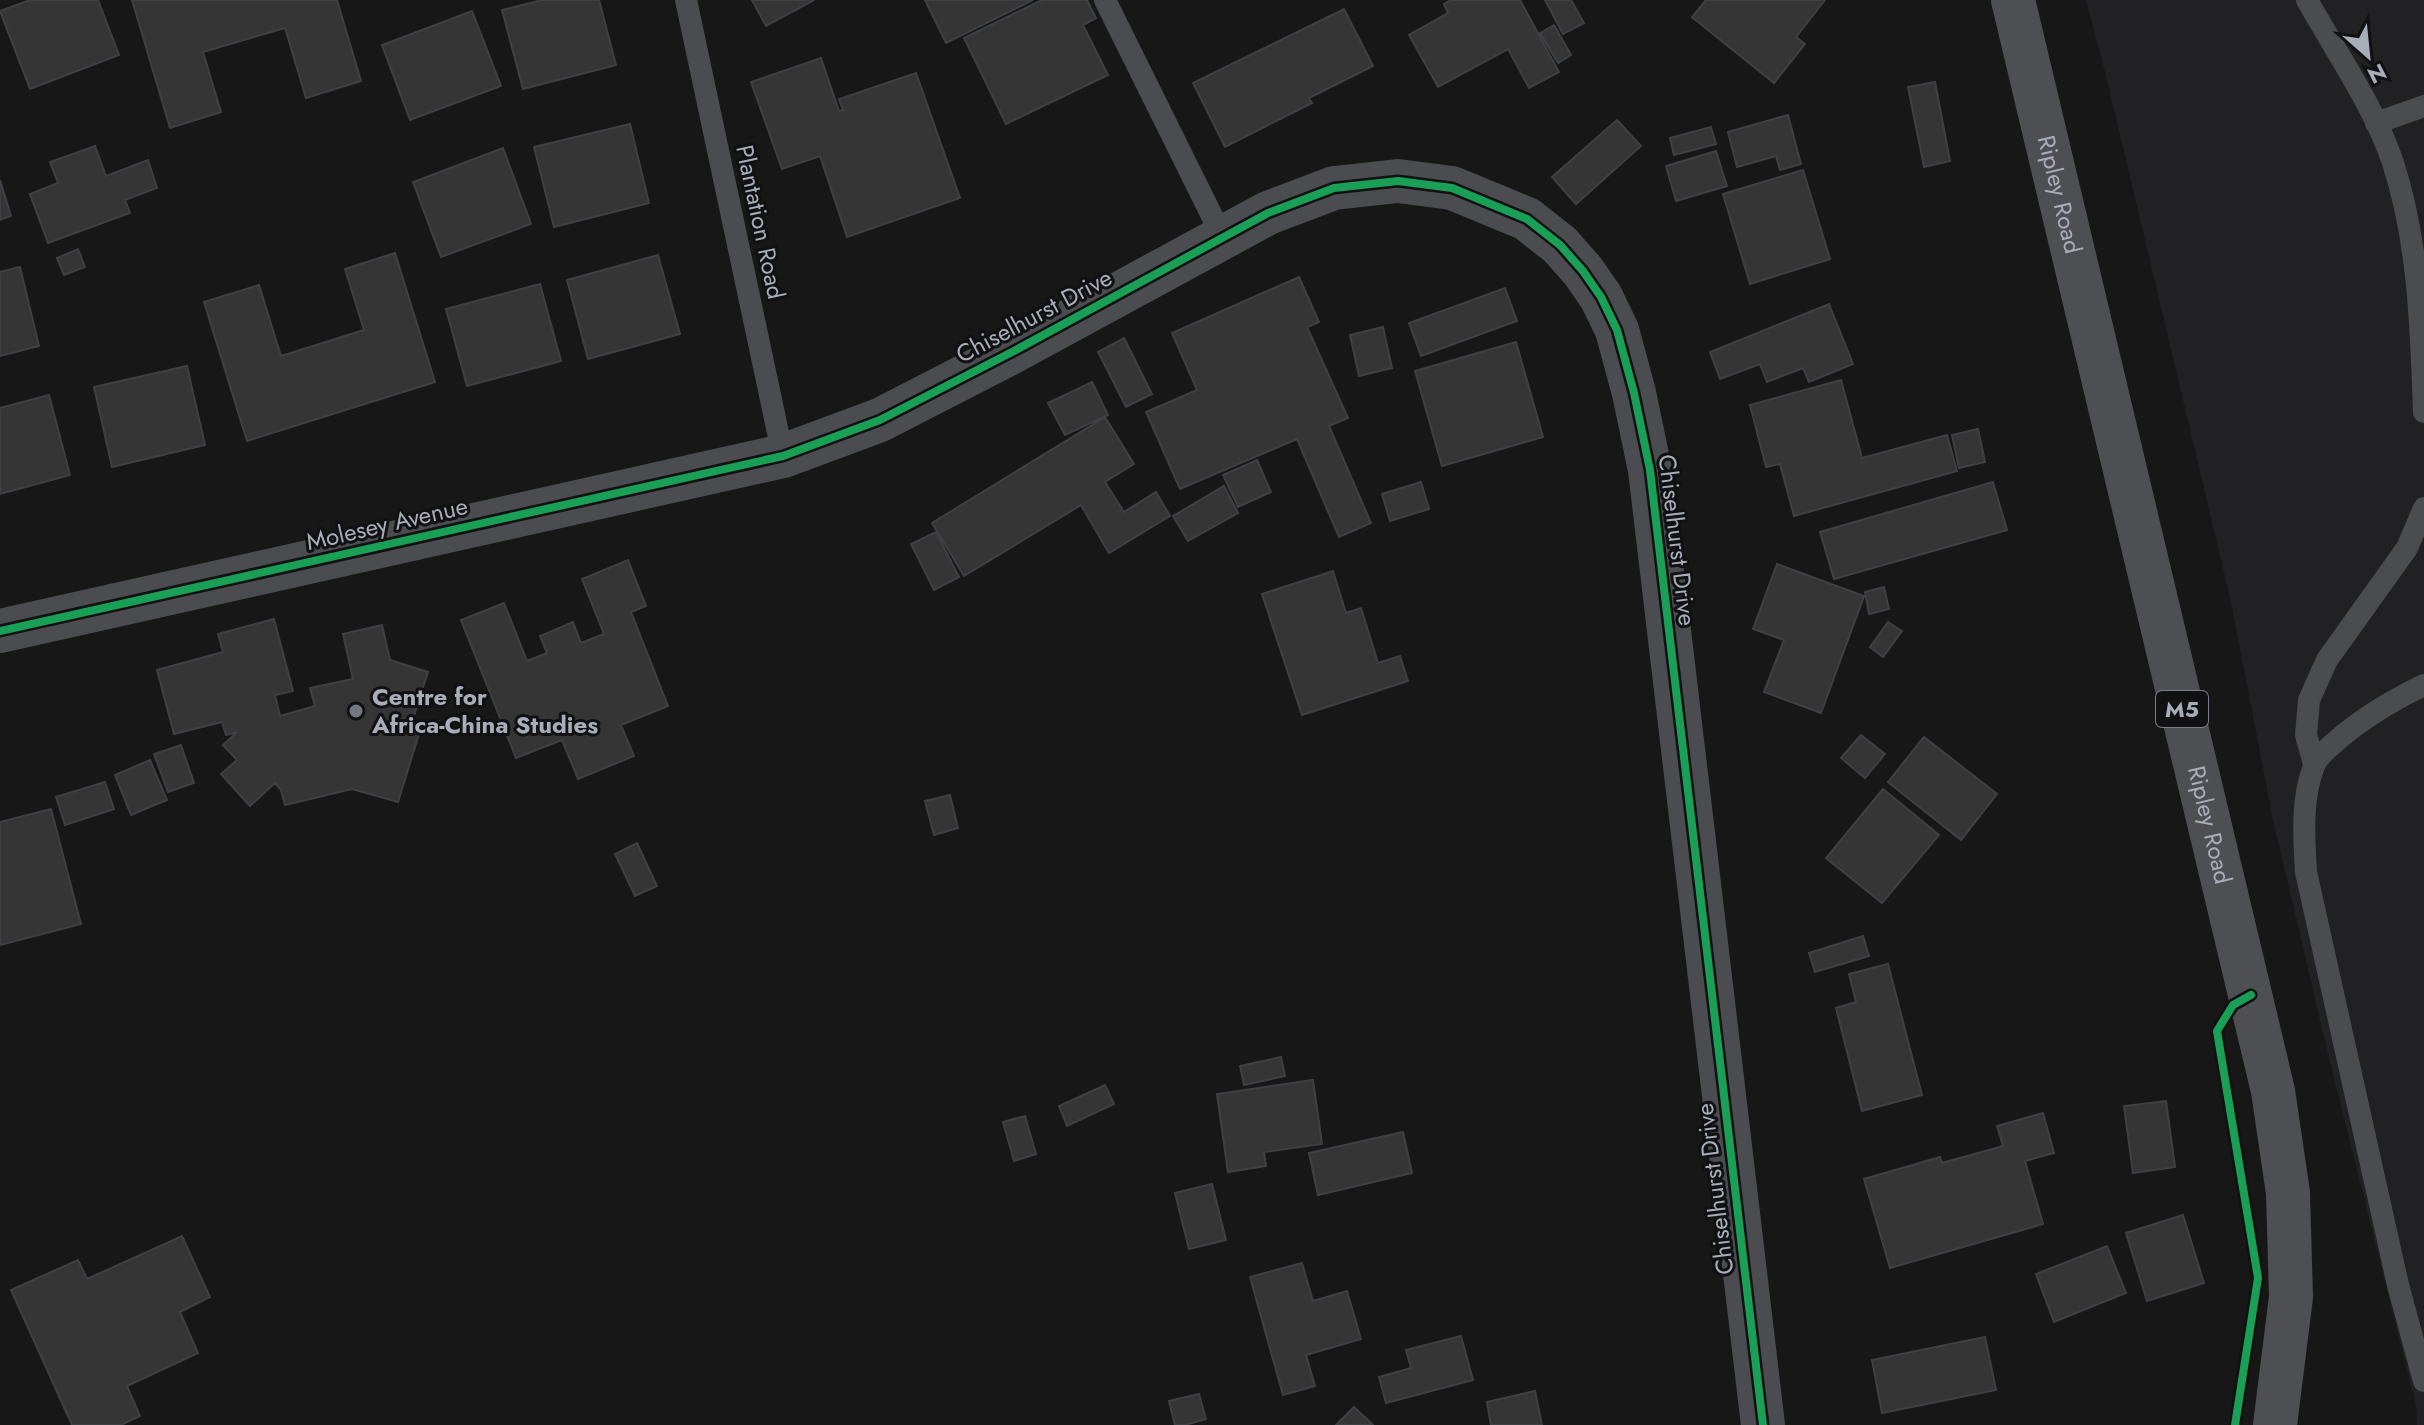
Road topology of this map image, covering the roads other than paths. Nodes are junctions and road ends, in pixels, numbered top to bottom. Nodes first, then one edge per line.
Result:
1 (686, 0) edge
2 (1105, 0) edge
3 (2013, 0) edge
4 (2307, 0) edge
5 (2424, 106) edge
6 (2376, 123) junction
7 (1223, 238) junction
8 (2424, 412) edge
9 (783, 456) junction
10 (2424, 508) edge
11 (0, 631) edge
12 (2424, 685) edge
13 (2314, 764) junction
14 (2424, 1381) edge
15 (1763, 1425) edge
16 (2275, 1425) edge

1 - 9 lane, Plantation Road
2 - 7 lane
3 - 16 main road, Ripley Road / M5
4 - 6 lane
5 - 6 lane
6 - 8 lane
7 - 9 street, Chiselhurst Drive
7 - 15 street, Chiselhurst Drive
9 - 11 street, Molesey Avenue
10 - 13 lane
12 - 13 lane
13 - 14 lane

